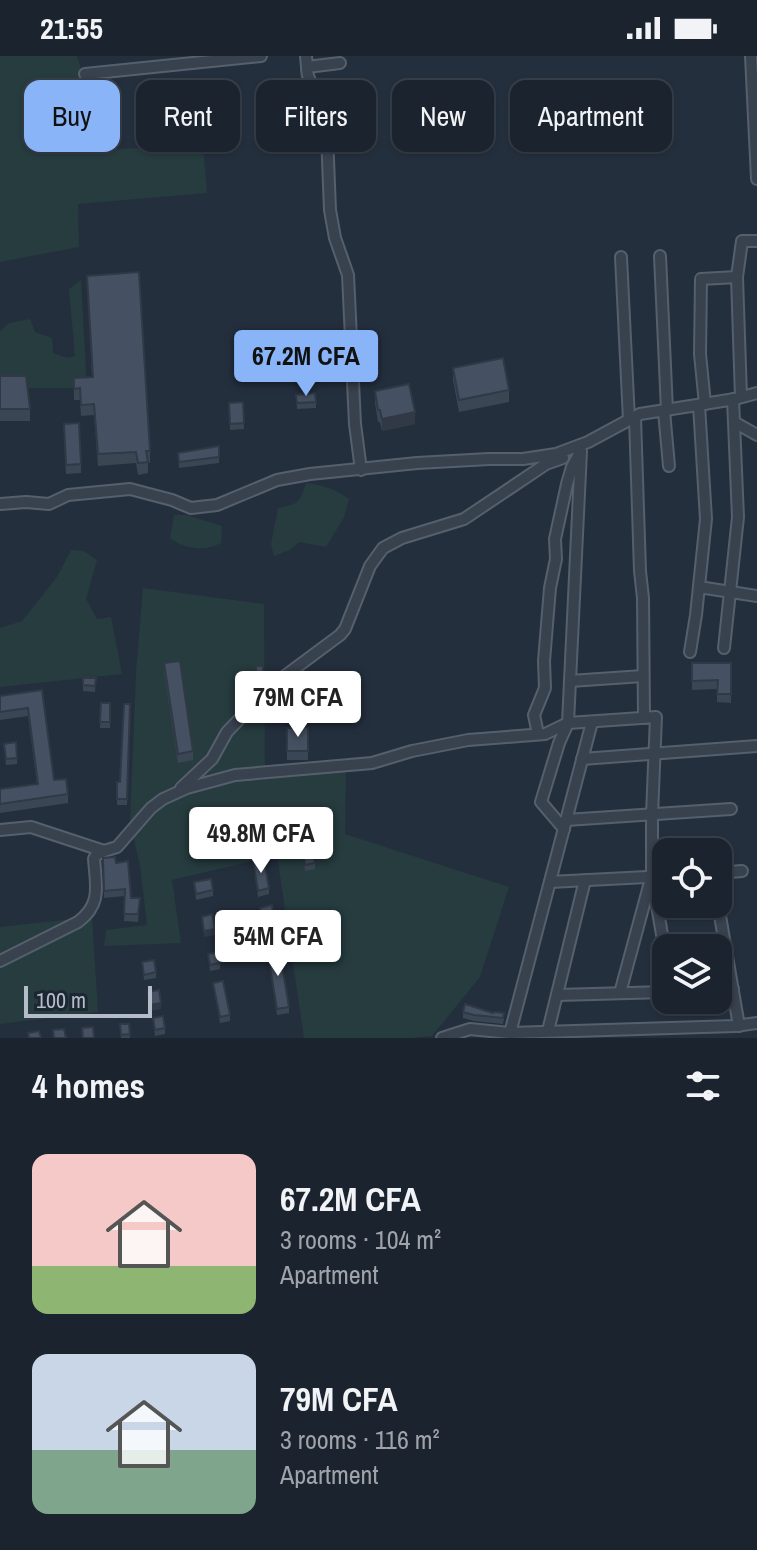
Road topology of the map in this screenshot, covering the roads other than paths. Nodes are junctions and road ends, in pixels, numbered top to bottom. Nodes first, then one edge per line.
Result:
1 (261, 56) edge
2 (751, 56) edge
3 (157, 61) edge
4 (306, 62) edge
5 (340, 63) dead end
6 (85, 74) dead end
7 (754, 78) edge
8 (757, 179) edge
9 (757, 241) edge
10 (660, 256) dead end
11 (621, 257) dead end
12 (737, 277) junction
13 (757, 393) edge
14 (737, 398) junction
15 (702, 404) junction
16 (665, 410) junction
17 (628, 421) junction
18 (734, 422) junction
19 (757, 435) edge
20 (581, 451) junction
21 (669, 466) dead end
22 (361, 470) junction
23 (0, 504) edge
24 (699, 587) junction
25 (730, 592) junction
26 (757, 596) edge
27 (724, 648) dead end
28 (690, 652) dead end
29 (643, 676) junction
30 (570, 681) junction
31 (644, 718) junction
32 (592, 722) junction
33 (568, 723) junction
34 (538, 734) junction
35 (757, 746) edge
36 (655, 754) junction
37 (582, 759) junction
38 (174, 794) junction
39 (731, 809) dead end
40 (652, 815) junction
41 (565, 825) junction
42 (0, 830) edge
43 (652, 838) edge
44 (104, 851) junction
45 (742, 871) dead end
46 (732, 872) edge
47 (652, 876) joint
48 (585, 880) junction
49 (550, 882) junction
50 (720, 918) edge
51 (0, 961) edge
52 (733, 989) joint
53 (652, 992) edge
54 (620, 993) junction
55 (557, 995) junction
56 (757, 1023) edge
57 (739, 1026) junction
58 (548, 1031) junction
59 (510, 1033) junction
60 (612, 1034) edge
61 (442, 1038) edge

1 - 3 street
2 - 7 street
3 - 6 street
4 - 5 street
4 - 22 street
7 - 8 street
9 - 12 street
10 - 16 street
11 - 17 street
12 - 14 street
12 - 15 street
13 - 14 street
14 - 15 street
14 - 18 street
15 - 16 street
15 - 24 street
16 - 17 street
16 - 21 street
17 - 20 street
17 - 22 street
17 - 29 street
18 - 19 street
18 - 25 street
20 - 30 street
20 - 34 street
20 - 38 street
22 - 23 street
24 - 25 street
24 - 28 street
25 - 26 street
25 - 27 street
29 - 30 street
29 - 31 street
30 - 33 street
31 - 32 street
31 - 36 street
32 - 33 street
32 - 37 street
33 - 34 street
33 - 41 street
34 - 38 street
35 - 36 street
36 - 37 street
36 - 40 street
37 - 41 street
38 - 44 street
39 - 40 street
40 - 41 street
40 - 43 street
41 - 49 street
42 - 44 street
44 - 51 street
45 - 46 street
47 - 48 street
47 - 54 street
48 - 49 street
48 - 55 street
49 - 59 street
50 - 52 street
52 - 57 street
53 - 54 street
54 - 55 street
55 - 58 street
56 - 57 street
57 - 60 street
58 - 59 street
58 - 60 street
59 - 61 street

